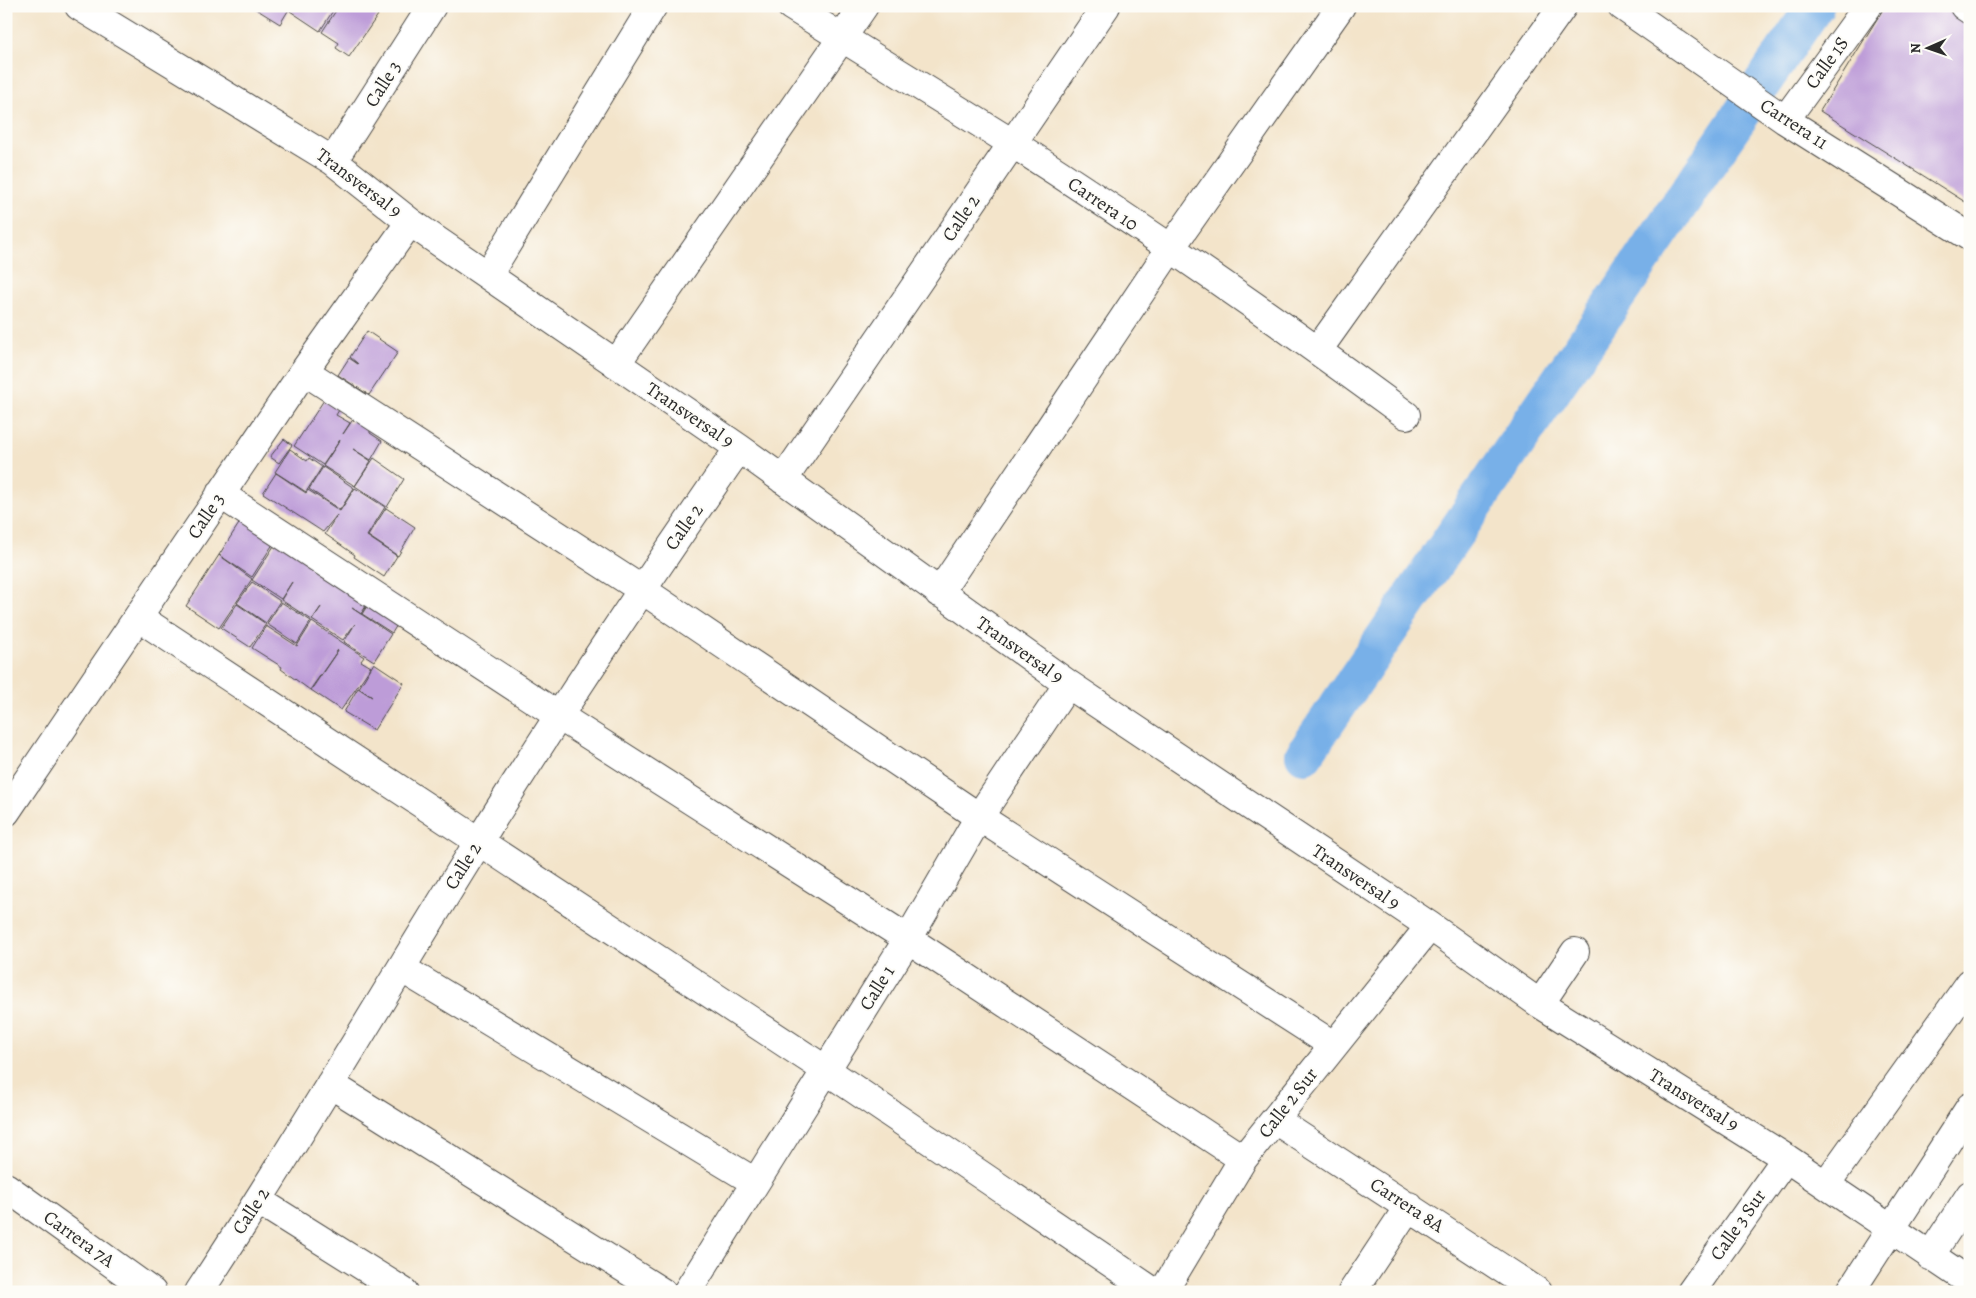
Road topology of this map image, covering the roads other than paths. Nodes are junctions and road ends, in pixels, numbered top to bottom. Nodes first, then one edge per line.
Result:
1 (79, 6) edge
2 (432, 6) edge
3 (653, 6) edge
4 (791, 6) edge
5 (864, 6) edge
6 (1106, 6) edge
7 (1341, 6) edge
8 (1563, 6) edge
9 (1622, 6) edge
10 (1868, 6) edge
11 (1964, 6) edge
12 (1970, 10) edge
13 (842, 38) junction
14 (1784, 119) junction
15 (1012, 144) junction
16 (333, 161) junction
17 (410, 222) junction
18 (1970, 237) edge
19 (1170, 249) junction
20 (488, 275) junction
21 (1318, 350) junction
22 (616, 364) junction
23 (304, 371) junction
24 (1406, 415) dead end
25 (739, 448) junction
26 (783, 480) junction
27 (220, 494) junction
28 (641, 589) junction
29 (939, 593) junction
30 (138, 617) junction
31 (1068, 684) junction
32 (560, 716) junction
33 (6, 812) edge
34 (979, 817) junction
35 (479, 840) junction
36 (1430, 926) junction
37 (908, 939) junction
38 (1575, 952) dead end
39 (401, 968) junction
40 (1970, 983) edge
41 (1540, 1004) junction
42 (1333, 1045) junction
43 (826, 1070) junction
44 (330, 1084) junction
45 (1970, 1107) edge
46 (1275, 1120) junction
47 (1786, 1158) junction
48 (1243, 1159) junction
49 (756, 1182) junction
50 (1826, 1184) junction
51 (6, 1187) edge
52 (1970, 1195) edge
53 (259, 1201) junction
54 (1409, 1206) junction
55 (1890, 1230) junction
56 (1930, 1256) junction
57 (1970, 1282) edge
58 (1511, 1284) edge
59 (152, 1292) edge
60 (199, 1292) edge
61 (404, 1292) edge
62 (662, 1292) edge
63 (687, 1292) edge
64 (1154, 1292) edge
65 (1163, 1292) edge
66 (1352, 1292) edge
67 (1538, 1292) edge
68 (1690, 1292) edge
69 (1850, 1292) edge

1 - 16 street, Transversal 9
2 - 16 street, Calle 3
3 - 20 street
4 - 13 street, Carrera 10
5 - 13 street
6 - 15 street, Calle 2
7 - 19 street
8 - 21 street
9 - 14 street, Carrera 11
10 - 14 street, Calle 1S
11 - 12 street
13 - 15 street, Carrera 10
13 - 22 street
14 - 18 street, Carrera 11
15 - 19 street, Carrera 10
15 - 26 street, Calle 2
16 - 17 street, Transversal 9
17 - 20 street, Transversal 9
17 - 23 street, Calle 3
19 - 21 street, Carrera 10
19 - 29 street
20 - 22 street, Transversal 9
21 - 24 street, Carrera 10
22 - 25 street, Transversal 9
23 - 27 street, Calle 3
23 - 28 street
25 - 26 street, Transversal 9
25 - 28 street, Calle 2
26 - 29 street, Transversal 9
27 - 30 street, Calle 3
27 - 32 street
28 - 32 street, Calle 2
28 - 34 street
29 - 31 street, Transversal 9
30 - 33 street, Calle 3
30 - 35 street
31 - 34 street, Calle 1
31 - 36 street, Transversal 9
32 - 35 street, Calle 2
32 - 37 street
34 - 37 street, Calle 1
34 - 42 street
35 - 39 street, Calle 2
35 - 43 street
36 - 41 street, Transversal 9
36 - 42 street, Calle 2 Sur
37 - 43 street, Calle 1
37 - 48 street
38 - 41 street
39 - 44 street, Calle 2
39 - 49 street
40 - 50 street
41 - 47 street, Transversal 9
42 - 46 street, Calle 2 Sur
43 - 49 street, Calle 1
43 - 64 street
44 - 53 street, Calle 2
44 - 62 street
45 - 55 street
46 - 48 street, Calle 2 Sur
46 - 54 street, Carrera 8A
47 - 50 street, Transversal 9
47 - 68 street, Calle 3 Sur
48 - 65 street, Calle 2 Sur
49 - 63 street, Calle 1
50 - 55 street, Transversal 9
51 - 59 street, Carrera 7A
52 - 56 street
53 - 60 street, Calle 2
53 - 61 street
54 - 58 street, Carrera 8A
54 - 66 street
55 - 56 street, Transversal 9
55 - 69 street
56 - 57 street, Transversal 9
58 - 67 street, Carrera 8A

